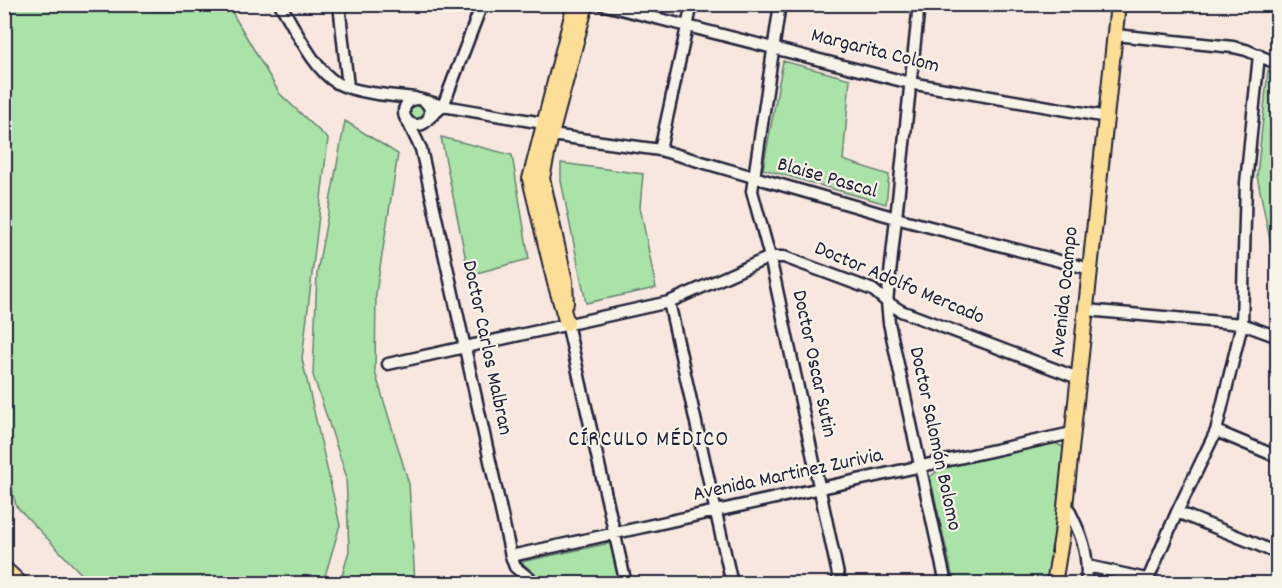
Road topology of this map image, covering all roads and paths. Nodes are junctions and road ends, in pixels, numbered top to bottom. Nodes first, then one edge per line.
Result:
1 (280, 4) edge
2 (339, 4) edge
3 (482, 4) edge
4 (574, 4) edge
5 (586, 4) edge
6 (601, 4) edge
7 (692, 4) edge
8 (780, 4) edge
9 (919, 4) edge
10 (1118, 4) edge
11 (687, 26) junction
12 (1115, 35) junction
13 (773, 46) junction
14 (1259, 55) junction
15 (1278, 64) edge
16 (910, 83) junction
17 (348, 87) junction
18 (384, 94) junction
19 (421, 100) junction
20 (443, 106) junction
21 (1107, 117) junction
22 (406, 118) junction
23 (426, 122) junction
24 (547, 129) junction
25 (421, 149) junction
26 (660, 150) junction
27 (752, 178) junction
28 (896, 218) junction
29 (770, 257) junction
30 (1090, 269) junction
31 (669, 302) junction
32 (887, 302) junction
33 (1086, 310) junction
34 (567, 323) junction
35 (1242, 324) junction
36 (1278, 337) edge
37 (466, 348) junction
38 (388, 364) dead end
39 (1078, 378) junction
40 (1216, 431) junction
41 (1072, 433) junction
42 (1278, 457) edge
43 (920, 467) junction
44 (820, 489) junction
45 (1065, 501) junction
46 (716, 512) junction
47 (1177, 512) junction
48 (614, 534) junction
49 (1061, 543) junction
50 (1084, 543) junction
51 (1278, 554) edge
52 (511, 556) junction
53 (1088, 566) junction
54 (4, 568) edge
55 (1146, 581) edge
56 (21, 584) edge
57 (536, 584) edge
58 (626, 584) edge
59 (732, 584) edge
60 (840, 584) edge
61 (946, 584) edge
62 (1054, 584) edge
63 (1086, 584) edge

1 - 17 street
2 - 17 street
3 - 20 street
4 - 24 main road
5 - 24 main road
6 - 11 street, Margarita Colom
7 - 11 street
8 - 13 street, Doctor Oscar Sutin
9 - 16 street, Doctor Salomón Bolomo
10 - 12 main road, Avenida Ocampo
11 - 13 street, Margarita Colom
11 - 26 street
12 - 14 street
12 - 21 main road, Avenida Ocampo
13 - 16 street, Margarita Colom
13 - 27 street, Doctor Oscar Sutin
14 - 15 street
14 - 35 street
16 - 21 street, Margarita Colom
16 - 28 street, Doctor Salomón Bolomo
17 - 18 street
18 - 19 street
18 - 22 street, Doctor Carlos Malbran
19 - 20 street
19 - 22 street
19 - 23 street
20 - 23 street
20 - 24 street, Blaise Pascal
21 - 30 main road, Avenida Ocampo
22 - 23 street
22 - 25 street, Doctor Carlos Malbran
23 - 25 street, Doctor Carlos Malbran
24 - 26 street, Blaise Pascal
24 - 34 main road
25 - 37 street, Doctor Carlos Malbran
26 - 27 street, Blaise Pascal
27 - 28 street, Blaise Pascal
27 - 29 street, Doctor Oscar Sutin
28 - 30 street, Blaise Pascal
28 - 32 street, Doctor Salomón Bolomo
29 - 31 street
29 - 32 street, Doctor Adolfo Mercado
29 - 44 street, Doctor Oscar Sutin
30 - 33 main road, Avenida Ocampo
31 - 34 street
31 - 46 street
32 - 39 street, Doctor Adolfo Mercado
32 - 43 street, Doctor Salomón Bolomo
33 - 35 street
33 - 39 main road, Avenida Ocampo
34 - 37 street
34 - 48 street
35 - 36 street
35 - 40 street
37 - 38 street
37 - 52 street, Doctor Carlos Malbran
39 - 41 main road, Avenida Ocampo
40 - 42 street
40 - 47 street
41 - 43 street, Avenida Martinez Zurivia
41 - 45 main road, Avenida Ocampo
43 - 44 street, Avenida Martinez Zurivia
43 - 61 street, Doctor Salomón Bolomo
44 - 46 street, Avenida Martinez Zurivia
44 - 60 street, Doctor Oscar Sutin
45 - 49 main road, Avenida Ocampo
45 - 50 street
46 - 48 street, Avenida Martinez Zurivia
46 - 59 street
47 - 51 street
47 - 55 street
48 - 52 street, Avenida Martinez Zurivia
48 - 58 street
49 - 50 street
49 - 62 main road, Avenida Ocampo
50 - 53 street
52 - 57 street
53 - 55 street
53 - 63 street
54 - 56 main road

